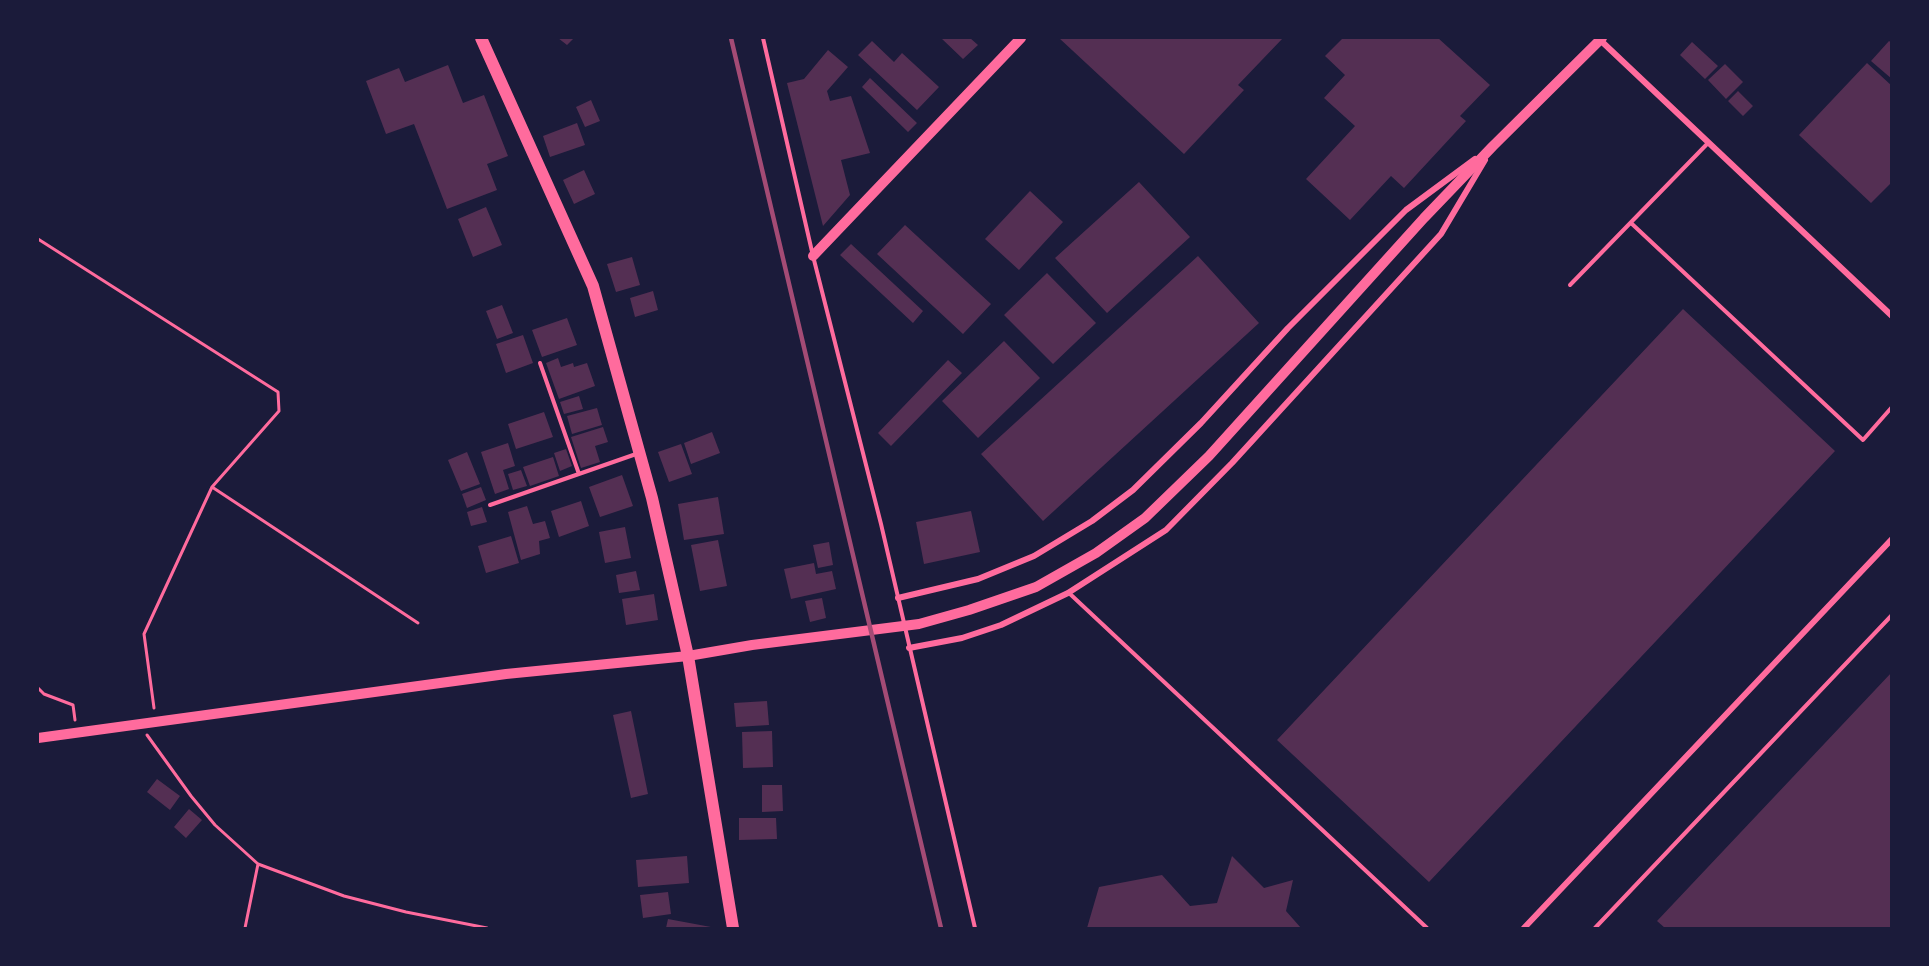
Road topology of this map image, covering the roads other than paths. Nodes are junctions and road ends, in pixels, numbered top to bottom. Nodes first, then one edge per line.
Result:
1 (482, 38) edge
2 (763, 38) edge
3 (1021, 38) edge
4 (1600, 38) edge
5 (1708, 143) junction
6 (1493, 146) junction
7 (1631, 223) junction
8 (813, 256) junction
9 (1570, 285) dead end
10 (1892, 316) edge
11 (540, 363) dead end
12 (1892, 407) edge
13 (639, 453) junction
14 (579, 474) junction
15 (490, 505) dead end
16 (1892, 539) edge
17 (1068, 593) junction
18 (898, 598) junction
19 (1892, 615) edge
20 (909, 648) junction
21 (688, 656) junction
22 (38, 738) edge
23 (733, 928) edge
24 (975, 928) edge
25 (1427, 928) edge
26 (1524, 928) edge
27 (1595, 928) edge

1 - 13 main road
2 - 8 lane
3 - 8 street
4 - 5 street
4 - 6 street
5 - 7 lane
5 - 10 street
6 - 17 street
6 - 18 street
6 - 21 street
7 - 9 lane
7 - 12 lane
8 - 18 lane
11 - 14 lane
13 - 14 lane
13 - 21 main road
14 - 15 lane
16 - 26 street
17 - 20 street
17 - 25 lane
18 - 20 lane
19 - 27 lane
20 - 24 lane
21 - 22 street
21 - 23 main road

